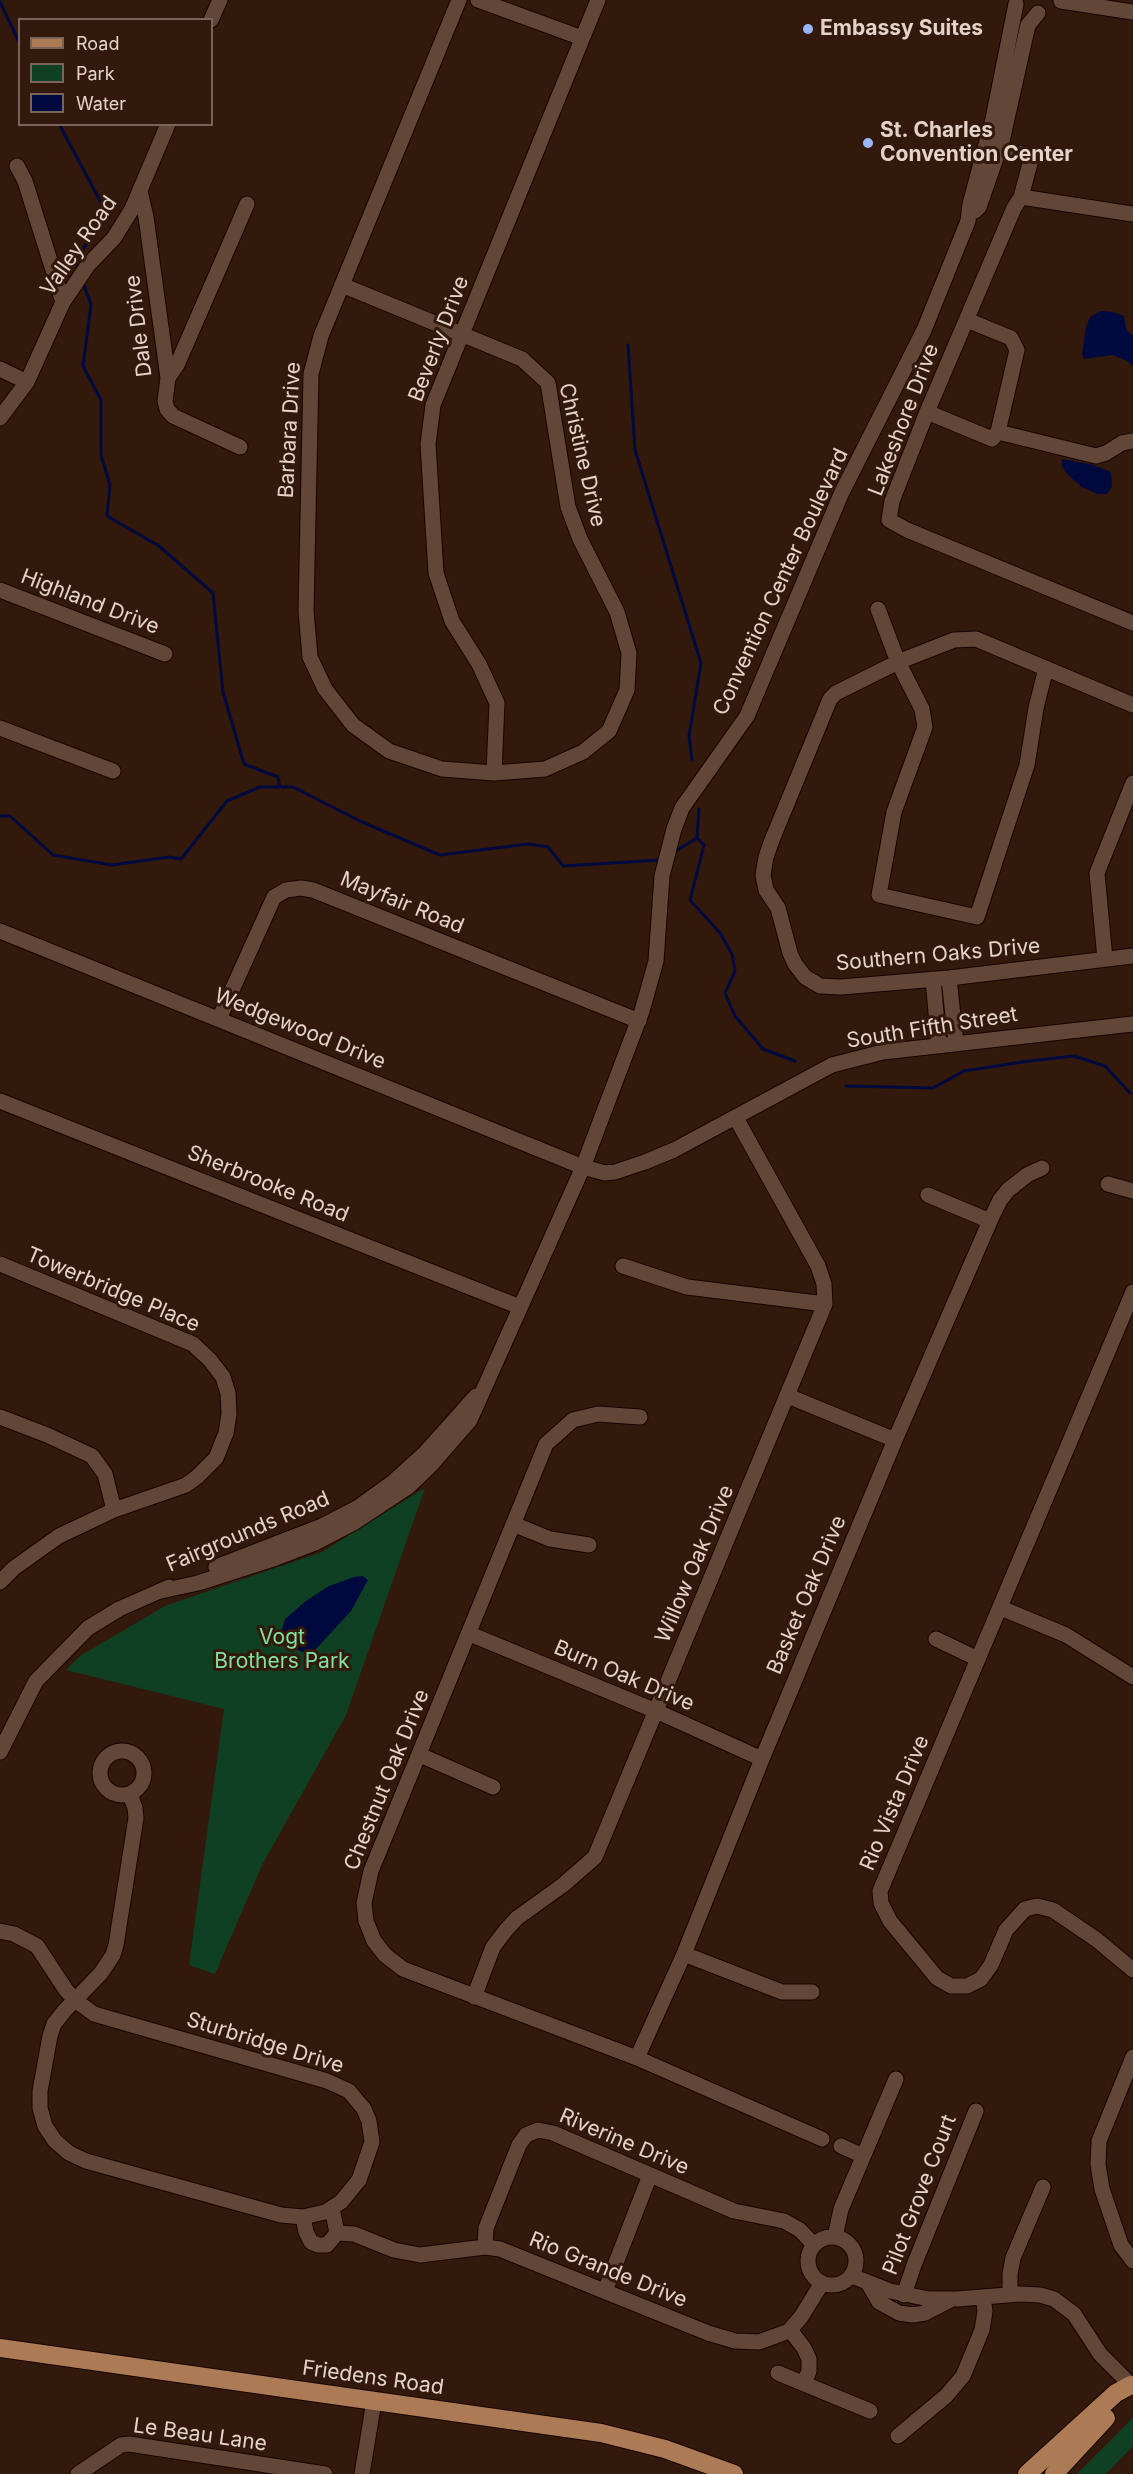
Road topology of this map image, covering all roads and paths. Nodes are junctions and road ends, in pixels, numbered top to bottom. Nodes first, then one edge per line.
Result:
1 (220, 0) edge
2 (459, 0) edge
3 (478, 0) edge
4 (598, 0) edge
5 (1061, 0) edge
6 (1014, 2) edge
7 (1133, 12) edge
8 (1038, 13) junction
9 (213, 18) edge
10 (582, 38) junction
11 (167, 126) edge
12 (993, 148) junction
13 (17, 166) dead end
14 (140, 191) junction
15 (1021, 197) junction
16 (247, 204) dead end
17 (1133, 214) edge
18 (342, 285) junction
19 (63, 302) junction
20 (967, 320) junction
21 (462, 334) junction
22 (0, 369) edge
23 (168, 378) junction
24 (27, 382) junction
25 (927, 412) junction
26 (0, 418) edge
27 (998, 432) junction
28 (1133, 441) edge
29 (240, 447) dead end
30 (0, 590) edge
31 (878, 609) dead end
32 (1133, 623) edge
33 (165, 654) dead end
34 (898, 662) junction
35 (1046, 668) junction
36 (1133, 705) edge
37 (0, 728) edge
38 (113, 771) dead end
39 (494, 773) junction
40 (1133, 783) edge
41 (0, 931) edge
42 (1133, 956) edge
43 (1105, 959) junction
44 (949, 978) junction
45 (933, 979) junction
46 (219, 1019) junction
47 (639, 1021) junction
48 (1133, 1023) edge
49 (956, 1044) junction
50 (939, 1046) junction
51 (0, 1101) edge
52 (736, 1118) junction
53 (584, 1167) junction
54 (1042, 1168) dead end
55 (1108, 1184) dead end
56 (1133, 1191) edge
57 (928, 1195) dead end
58 (990, 1221) junction
59 (0, 1264) edge
60 (623, 1266) dead end
61 (1133, 1292) edge
62 (825, 1304) junction
63 (520, 1307) junction
64 (788, 1396) junction
65 (0, 1417) edge
66 (640, 1417) dead end
67 (895, 1440) junction
68 (114, 1510) junction
69 (513, 1524) junction
70 (589, 1545) dead end
71 (0, 1582) edge
72 (1000, 1608) junction
73 (470, 1634) junction
74 (936, 1639) dead end
75 (978, 1659) junction
76 (1133, 1677) edge
77 (656, 1711) junction
78 (0, 1752) edge
79 (420, 1755) junction
80 (762, 1759) junction
81 (493, 1787) dead end
82 (130, 1794) dead end
83 (0, 1931) edge
84 (684, 1954) junction
85 (1133, 1970) edge
86 (812, 1992) dead end
87 (474, 1997) junction
88 (75, 2000) junction
89 (1133, 2057) edge
90 (637, 2058) junction
91 (896, 2079) dead end
92 (976, 2111) dead end
93 (822, 2139) dead end
94 (842, 2146) dead end
95 (863, 2156) junction
96 (650, 2175) junction
97 (1043, 2187) dead end
98 (332, 2208) junction
99 (303, 2217) junction
100 (347, 2233) junction
101 (835, 2237) junction
102 (814, 2245) junction
103 (485, 2247) junction
104 (1133, 2261) edge
105 (852, 2276) junction
106 (822, 2283) junction
107 (868, 2283) junction
108 (605, 2291) junction
109 (1010, 2294) junction
110 (904, 2295) junction
111 (984, 2297) junction
112 (950, 2300) junction
113 (790, 2330) junction
114 (0, 2348) edge
115 (778, 2373) dead end
116 (804, 2384) junction
117 (1132, 2384) edge
118 (374, 2401) junction
119 (870, 2411) dead end
120 (898, 2436) dead end
121 (1075, 2450) junction
122 (225, 2467) edge
123 (1043, 2468) edge
124 (78, 2474) edge
125 (325, 2474) edge
126 (362, 2474) edge
127 (734, 2474) edge
128 (1014, 2474) edge
129 (1027, 2474) edge
130 (1054, 2474) edge

1 - 9 street
2 - 18 street, Barbara Drive
3 - 10 street
4 - 10 street, Beverly Drive
5 - 7 street
5 - 8 street
6 - 8 street
6 - 12 street, Convention Center Boulevard
8 - 12 street, Convention Center Boulevard
10 - 21 street, Beverly Drive
11 - 14 street, Valley Road
12 - 15 street, Lakeshore Drive
12 - 47 street, Convention Center Boulevard
13 - 19 street
14 - 19 street, Valley Road
14 - 23 street, Dale Drive
15 - 17 street
15 - 20 street, Lakeshore Drive
16 - 23 street
18 - 21 street, Christine Drive
18 - 39 street, Barbara Drive
19 - 24 street, Valley Road
20 - 25 street, Lakeshore Drive
20 - 27 street
21 - 39 street, Beverly Drive
21 - 39 street, Christine Drive
22 - 24 street
23 - 29 street, Dale Drive
24 - 26 street, Valley Road
25 - 27 street
25 - 32 street, Lakeshore Drive
27 - 28 street
30 - 33 street, Highland Drive
31 - 34 street
34 - 35 street, Southern Oaks Drive
34 - 35 street
34 - 45 street, Southern Oaks Drive
35 - 36 street, Southern Oaks Drive
37 - 38 street
40 - 43 street
41 - 46 street, Wedgewood Drive
42 - 43 street, Southern Oaks Drive
43 - 44 street, Southern Oaks Drive
44 - 45 street, Southern Oaks Drive
44 - 49 street
45 - 50 street
46 - 47 street, Mayfair Road
46 - 53 street, Wedgewood Drive
47 - 53 street, Convention Center Boulevard
48 - 49 street, South Fifth Street
49 - 50 street, South Fifth Street
50 - 52 street, South Fifth Street
51 - 63 street, Sherbrooke Road
52 - 53 street, South Fifth Street
52 - 62 street, Willow Oak Drive
53 - 63 street, Fairgrounds Road
54 - 58 street, Basket Oak Drive
55 - 56 street
57 - 58 street
58 - 67 street, Basket Oak Drive
59 - 68 street, Towerbridge Place
60 - 62 street
61 - 72 street, Rio Vista Drive
62 - 64 street, Willow Oak Drive
63 - 78 street, Fairgrounds Road
64 - 67 street
64 - 77 street, Willow Oak Drive
65 - 68 street
66 - 69 street, Chestnut Oak Drive
67 - 80 street, Basket Oak Drive
68 - 71 street, Towerbridge Place
69 - 70 street
69 - 73 street, Chestnut Oak Drive
72 - 75 street, Rio Vista Drive
72 - 76 street
73 - 77 street, Burn Oak Drive
73 - 79 street, Chestnut Oak Drive
74 - 75 street
75 - 85 street, Rio Vista Drive
77 - 80 street, Burn Oak Drive
77 - 87 street, Willow Oak Drive
79 - 81 street
79 - 87 street, Chestnut Oak Drive
80 - 84 street, Basket Oak Drive
82 - 88 street
83 - 88 street, Sturbridge Drive
84 - 86 street
84 - 90 street, Basket Oak Drive
87 - 90 street, Chestnut Oak Drive
88 - 98 street, Sturbridge Drive
88 - 99 street, Sturbridge Drive
89 - 104 street
90 - 93 street, Chestnut Oak Drive
91 - 95 street
92 - 110 street, Pilot Grove Court
94 - 95 street
95 - 101 street
96 - 102 street, Riverine Drive
96 - 103 street, Riverine Drive
96 - 108 street
97 - 109 street
98 - 99 street, Sturbridge Drive
98 - 100 street
99 - 100 street
100 - 103 street, Rio Grande Drive
101 - 102 street
101 - 105 street
102 - 106 street
103 - 108 street, Rio Grande Drive
105 - 106 street
105 - 107 street
106 - 113 street
107 - 110 street
107 - 112 street
108 - 113 street, Rio Grande Drive
109 - 111 street
109 - 117 street
110 - 112 street
111 - 112 street
111 - 120 street
113 - 116 street
114 - 118 main road, Friedens Road
115 - 116 street
116 - 119 street
117 - 121 main road
117 - 123 main road
118 - 126 street
118 - 127 main road, Friedens Road
121 - 123 main road
121 - 130 main road
122 - 124 street, Le Beau Lane
122 - 125 street, Le Beau Lane
123 - 128 main road
123 - 129 main road

